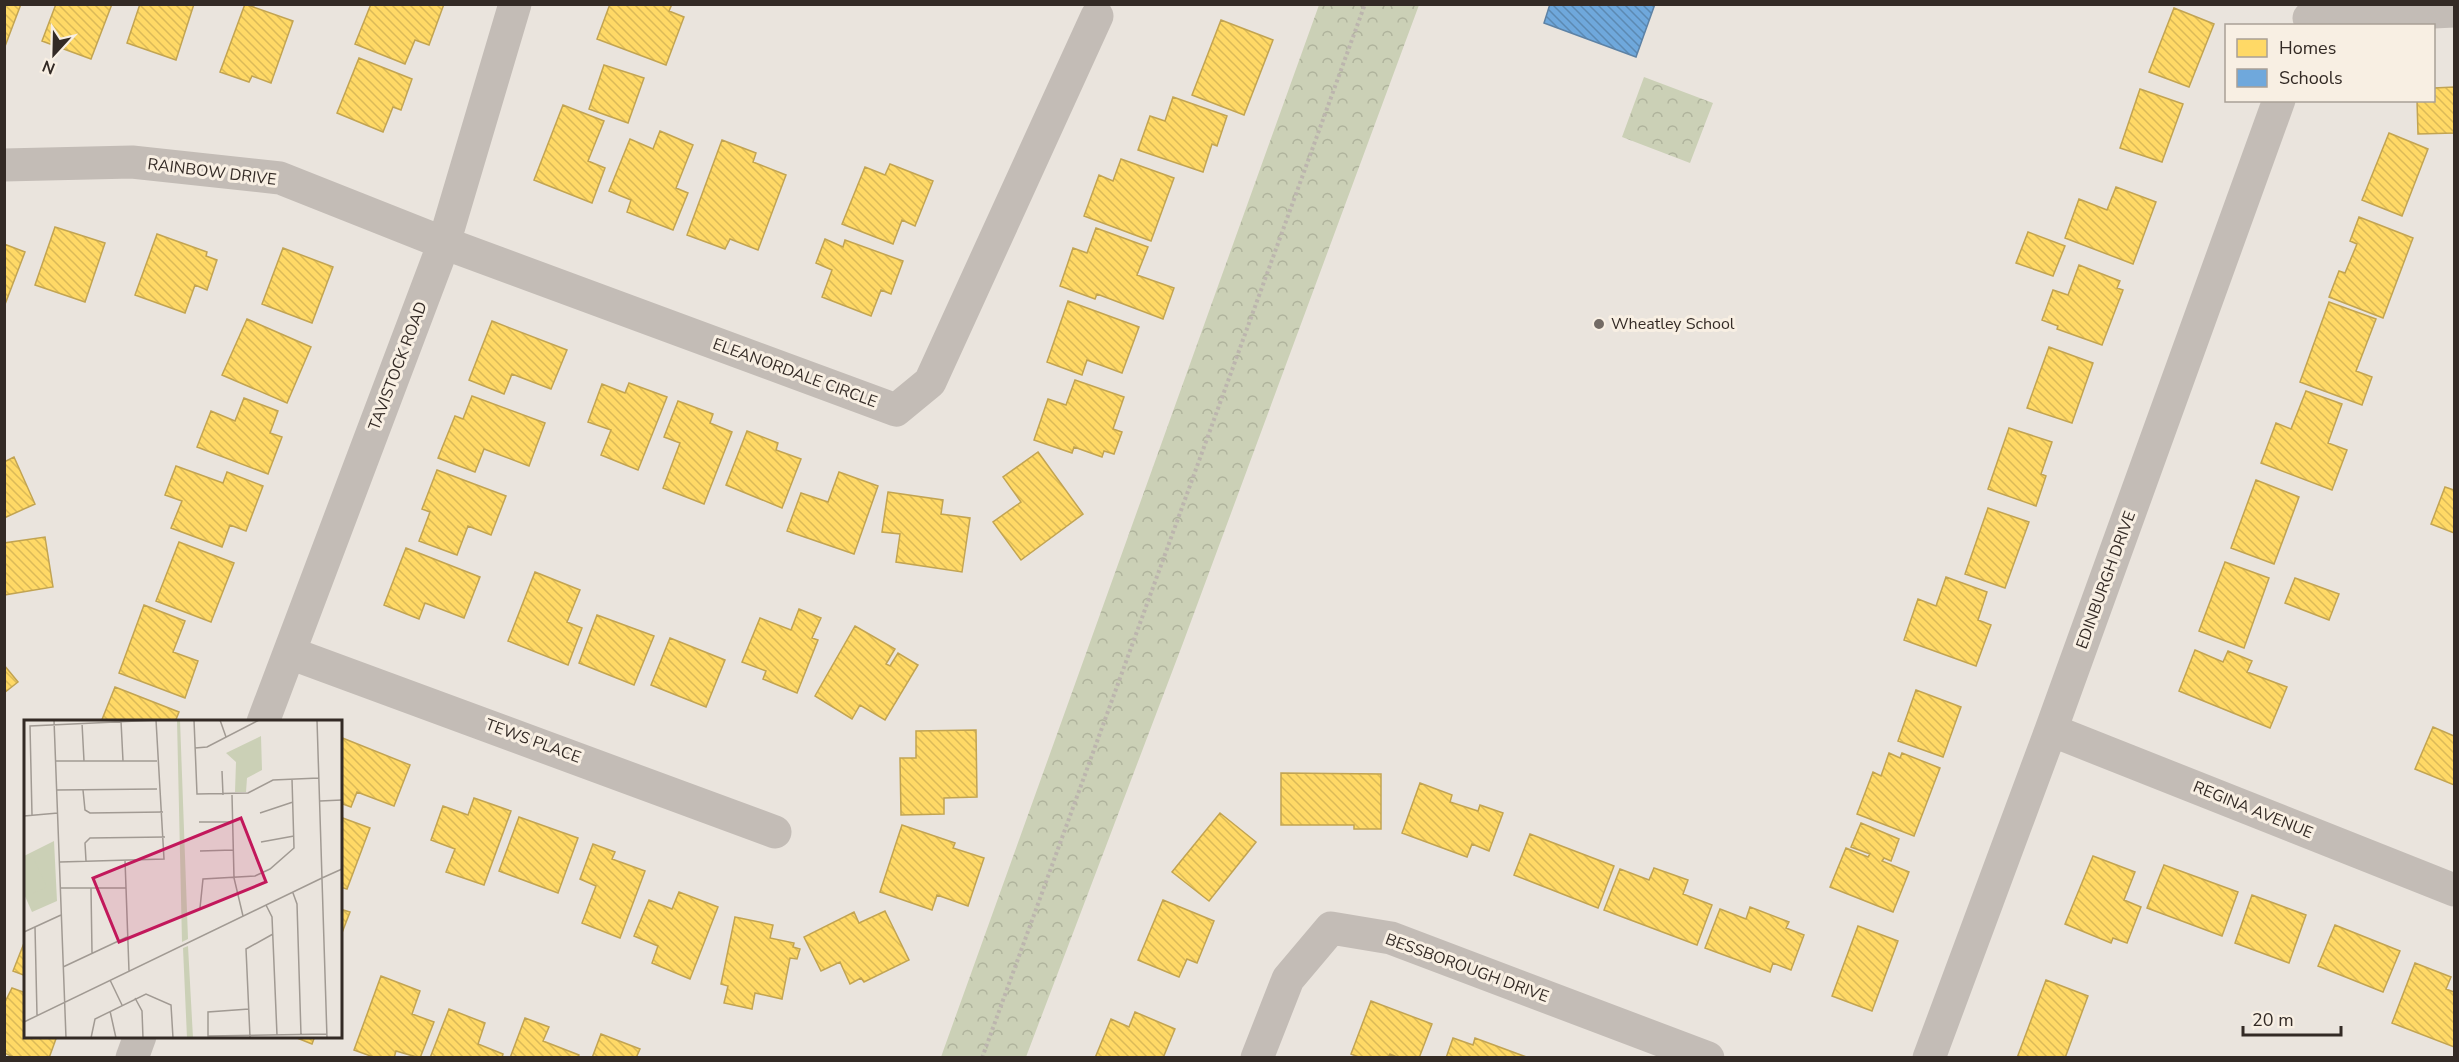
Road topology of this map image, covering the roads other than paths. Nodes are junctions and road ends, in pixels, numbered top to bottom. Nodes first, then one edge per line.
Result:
1 (515, 4) edge
2 (2454, 11) edge
3 (1097, 16) dead end
4 (2310, 16) edge
5 (2278, 102) edge
6 (4, 165) edge
7 (444, 243) junction
8 (290, 653) junction
9 (264, 720) edge
10 (2052, 730) junction
11 (775, 832) dead end
12 (2454, 890) edge
13 (139, 1038) edge
14 (132, 1058) edge
15 (1257, 1058) edge
16 (1708, 1058) edge
17 (1929, 1058) edge

1 - 7 street, TAVISTOCK ROAD
2 - 4 street
3 - 7 street, ELEANORDALE CIRCLE
5 - 10 street, EDINBURGH DRIVE
6 - 7 street, RAINBOW DRIVE
7 - 8 street, TAVISTOCK ROAD
8 - 9 street, TAVISTOCK ROAD
8 - 11 street, TEWS PLACE
10 - 12 street, REGINA AVENUE
10 - 17 street, EDINBURGH DRIVE
13 - 14 street
15 - 16 street, BESSBOROUGH DRIVE

